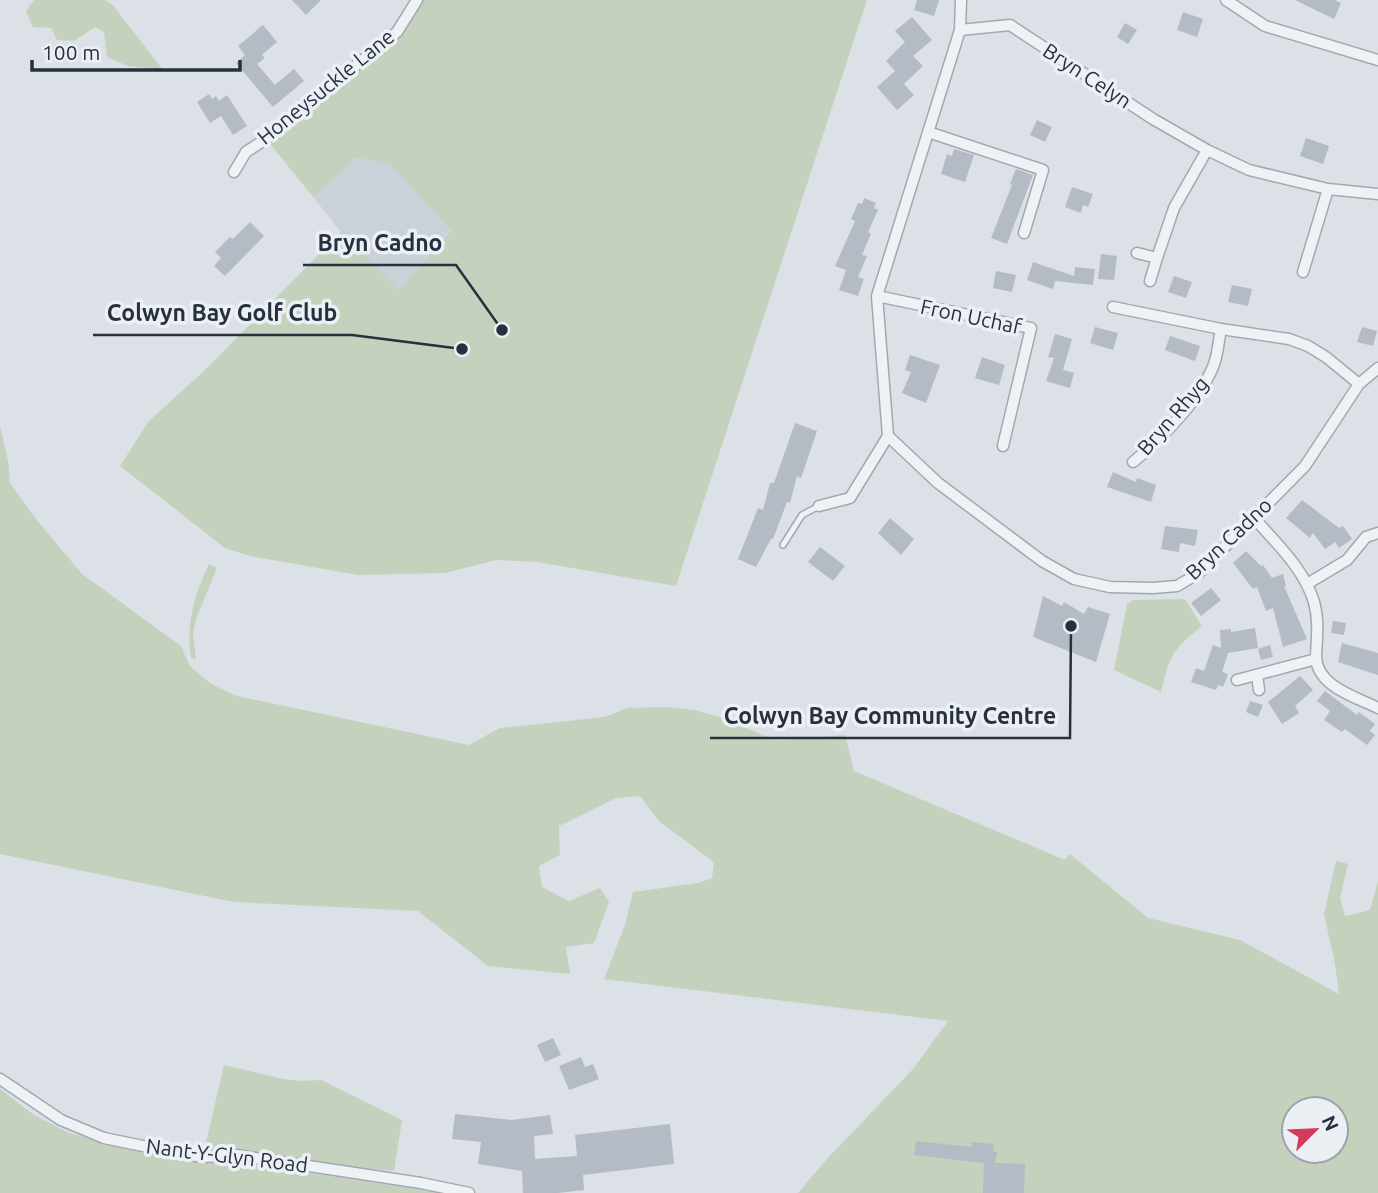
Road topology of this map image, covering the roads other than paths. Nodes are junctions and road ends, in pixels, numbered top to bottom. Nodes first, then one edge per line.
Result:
1 (417, 0) edge
2 (961, 0) edge
3 (1226, 0) edge
4 (960, 30) junction
5 (1378, 60) edge
6 (928, 132) junction
7 (1207, 150) junction
8 (233, 172) dead end
9 (1328, 189) junction
10 (1378, 194) edge
11 (1024, 233) dead end
12 (1137, 253) dead end
13 (1157, 258) junction
14 (1303, 272) dead end
15 (1150, 281) dead end
16 (877, 296) junction
17 (1113, 307) dead end
18 (1221, 329) junction
19 (1378, 368) edge
20 (1359, 384) junction
21 (888, 436) junction
22 (1003, 446) dead end
23 (1133, 462) dead end
24 (819, 506) joint
25 (1255, 519) junction
26 (1378, 533) edge
27 (783, 545) dead end
28 (1307, 584) junction
29 (1316, 659) junction
30 (1257, 674) junction
31 (1237, 680) dead end
32 (1259, 690) dead end
33 (1378, 708) edge
34 (0, 1079) edge
35 (469, 1193) edge

1 - 8 street, Honeysuckle Lane
2 - 4 street
3 - 5 street
4 - 6 street
4 - 7 street, Bryn Celyn
6 - 11 street
6 - 16 street
7 - 9 street, Bryn Celyn
7 - 13 street
9 - 10 street, Bryn Celyn
9 - 14 street
12 - 13 street
13 - 15 street
16 - 21 street
16 - 22 street, Fron Uchaf
17 - 18 street
18 - 20 street
18 - 23 street, Bryn Rhyg
19 - 20 street, Bryn Cadno
20 - 25 street, Bryn Cadno
21 - 24 street
21 - 25 street, Bryn Cadno
24 - 27 lane
25 - 28 street
26 - 28 street
28 - 29 street
29 - 30 street
29 - 33 street
30 - 31 street
30 - 32 street
34 - 35 street, Nant-Y-Glyn Road

